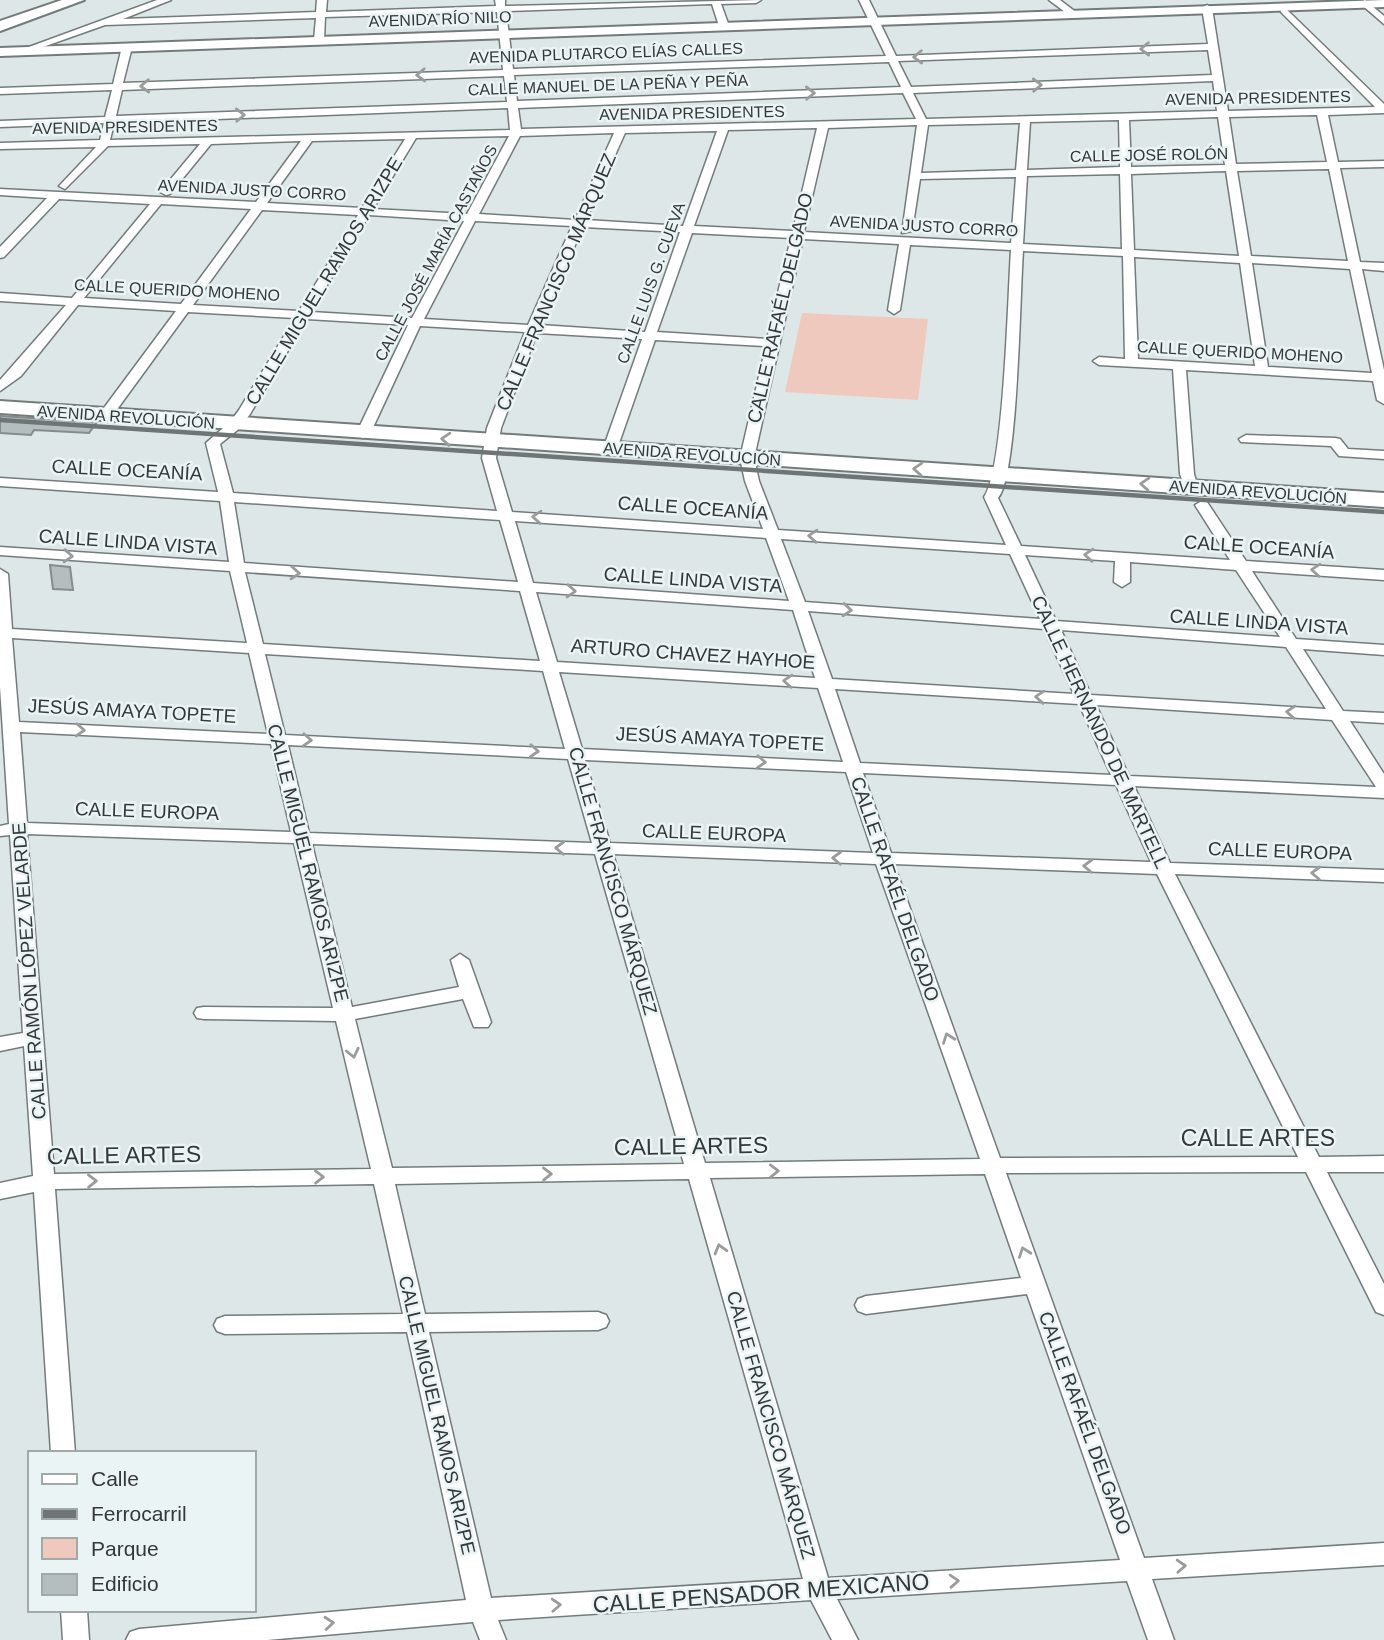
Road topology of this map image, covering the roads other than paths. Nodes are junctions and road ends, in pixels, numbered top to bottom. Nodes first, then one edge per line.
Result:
1 (64, 0) edge
2 (76, 0) edge
3 (166, 0) edge
4 (322, 0) edge
5 (756, 0) edge
6 (864, 0) edge
7 (1054, 0) edge
8 (715, 1) edge
9 (1384, 4) edge
10 (501, 5) edge
11 (1367, 5) junction
12 (1284, 10) junction
13 (1208, 11) junction
14 (1072, 13) junction
15 (321, 15) junction
16 (1384, 21) edge
17 (104, 22) junction
18 (876, 23) junction
19 (0, 24) edge
20 (724, 26) junction
21 (505, 36) junction
22 (319, 40) junction
23 (1213, 47) junction
24 (23, 51) junction
25 (126, 51) junction
26 (0, 54) edge
27 (893, 58) junction
28 (509, 72) junction
29 (1217, 78) junction
30 (118, 86) junction
31 (908, 90) junction
32 (0, 91) edge
33 (513, 104) junction
34 (1384, 110) edge
35 (1322, 111) junction
36 (1221, 114) junction
37 (1124, 117) junction
38 (110, 120) junction
39 (1025, 120) junction
40 (923, 122) junction
41 (0, 124) edge
42 (823, 125) junction
43 (723, 128) junction
44 (621, 130) junction
45 (516, 133) junction
46 (412, 136) junction
47 (309, 138) junction
48 (208, 141) junction
49 (104, 144) junction
50 (0, 146) edge
51 (1384, 164) edge
52 (1333, 166) junction
53 (1230, 169) junction
54 (1126, 171) junction
55 (1020, 174) junction
56 (915, 176) junction
57 (0, 183) edge
58 (60, 191) junction
59 (0, 192) edge
60 (162, 196) junction
61 (265, 202) junction
62 (369, 207) junction
63 (474, 213) junction
64 (581, 219) junction
65 (689, 224) junction
66 (798, 230) junction
67 (906, 236) junction
68 (1015, 242) junction
69 (1128, 248) junction
70 (0, 254) edge
71 (1245, 254) junction
72 (1384, 256) edge
73 (1355, 260) junction
74 (1384, 267) edge
75 (0, 297) edge
76 (74, 302) junction
77 (185, 308) junction
78 (894, 310) dead end
79 (302, 315) junction
80 (416, 322) junction
81 (532, 329) junction
82 (649, 336) junction
83 (771, 343) junction
84 (1099, 361) dead end
85 (1132, 363) junction
86 (1179, 366) junction
87 (1262, 370) junction
88 (1379, 377) junction
89 (0, 387) edge
90 (1384, 400) edge
91 (0, 407) edge
92 (105, 416) junction
93 (235, 425) junction
94 (0, 426) edge
95 (363, 433) junction
96 (1246, 439) dead end
97 (213, 441) junction
98 (610, 449) junction
99 (490, 450) junction
100 (1384, 455) edge
101 (749, 467) junction
102 (0, 482) edge
103 (999, 483) junction
104 (226, 495) junction
105 (1197, 496) junction
106 (1384, 499) edge
107 (506, 515) junction
108 (1384, 516) edge
109 (772, 533) junction
110 (1013, 550) junction
111 (0, 551) edge
112 (1123, 557) junction
113 (1243, 565) junction
114 (237, 569) junction
115 (0, 574) edge
116 (1384, 575) edge
117 (1122, 582) dead end
118 (528, 589) junction
119 (799, 606) junction
120 (1052, 627) junction
121 (3, 633) edge
122 (1294, 644) junction
123 (256, 649) junction
124 (1384, 650) edge
125 (550, 666) junction
126 (825, 683) junction
127 (1086, 699) junction
128 (1339, 715) junction
129 (1384, 718) edge
130 (12, 727) junction
131 (277, 738) junction
132 (7, 753) edge
133 (576, 753) junction
134 (853, 767) junction
135 (1123, 781) junction
136 (1384, 787) edge
137 (1384, 793) edge
138 (20, 828) junction
139 (0, 831) edge
140 (301, 838) junction
141 (603, 850) junction
142 (884, 860) junction
143 (1163, 868) junction
144 (1384, 876) edge
145 (460, 960) dead end
146 (470, 991) junction
147 (205, 1013) dead end
148 (344, 1015) junction
149 (481, 1022) dead end
150 (31, 1038) junction
151 (0, 1044) edge
152 (1313, 1164) junction
153 (1384, 1164) edge
154 (993, 1166) junction
155 (698, 1172) junction
156 (383, 1176) junction
157 (43, 1182) junction
158 (0, 1191) edge
159 (1035, 1284) junction
160 (866, 1304) dead end
161 (1384, 1306) edge
162 (598, 1321) dead end
163 (416, 1323) junction
164 (225, 1325) dead end
165 (63, 1451) edge
166 (1384, 1554) edge
167 (1136, 1569) junction
168 (819, 1590) junction
169 (481, 1609) junction
170 (74, 1612) edge
171 (281, 1634) edge
172 (76, 1640) edge
173 (139, 1640) edge
174 (494, 1640) edge
175 (845, 1640) edge
176 (1161, 1640) edge

1 - 19 main road
2 - 19 main road
3 - 17 street
4 - 15 street
5 - 8 street
6 - 18 street
7 - 14 street
8 - 10 street
8 - 20 street
9 - 11 main road, AVENIDA RÍO NILO
10 - 15 street
10 - 21 street, CALLE JOSÉ MARÍA CASTAÑOS
11 - 12 main road, AVENIDA RÍO NILO
11 - 13 main road, AVENIDA RÍO NILO
11 - 16 street
12 - 13 main road, AVENIDA RÍO NILO
12 - 34 street
13 - 14 main road, AVENIDA RÍO NILO
13 - 18 main road, AVENIDA RÍO NILO
13 - 23 street
14 - 18 main road, AVENIDA RÍO NILO
15 - 17 street
15 - 22 street
17 - 24 street
18 - 20 main road, AVENIDA RÍO NILO
18 - 21 main road, AVENIDA RÍO NILO
18 - 27 street
20 - 21 main road, AVENIDA RÍO NILO
21 - 22 main road, AVENIDA RÍO NILO
21 - 25 main road, AVENIDA RÍO NILO
21 - 28 street, CALLE JOSÉ MARÍA CASTAÑOS
22 - 24 main road, AVENIDA RÍO NILO
23 -> 27 street, AVENIDA PLUTARCO ELÍAS CALLES
23 - 29 street
24 - 26 main road, AVENIDA RÍO NILO
25 - 26 main road, AVENIDA RÍO NILO
25 - 30 street
27 - 28 street, AVENIDA PLUTARCO ELÍAS CALLES
27 - 31 street
28 -> 30 street, AVENIDA PLUTARCO ELÍAS CALLES
28 - 33 street, CALLE JOSÉ MARÍA CASTAÑOS
31 -> 29 street, CALLE MANUEL DE LA PEÑA Y PEÑA
29 - 36 street
30 - 32 street, AVENIDA PLUTARCO ELÍAS CALLES
30 - 38 street
33 -> 31 street, CALLE MANUEL DE LA PEÑA Y PEÑA
31 - 40 street
38 -> 33 street, CALLE MANUEL DE LA PEÑA Y PEÑA
33 - 45 street, CALLE JOSÉ MARÍA CASTAÑOS
34 - 35 street, AVENIDA PRESIDENTES
35 - 36 street, AVENIDA PRESIDENTES
35 - 52 street
36 - 37 street, AVENIDA PRESIDENTES
36 - 53 street
37 - 39 street, AVENIDA PRESIDENTES
37 - 54 street
38 - 41 street, CALLE MANUEL DE LA PEÑA Y PEÑA
38 - 49 street
39 - 40 street, AVENIDA PRESIDENTES
39 - 55 street, CALLE HERNANDO DE MARTELL
40 - 42 street, AVENIDA PRESIDENTES
40 - 56 street
42 - 43 street, AVENIDA PRESIDENTES
42 - 66 street, CALLE RAFAÉL DELGADO
43 - 44 street, AVENIDA PRESIDENTES
43 - 65 street, CALLE LUIS G. CUEVA
44 - 45 street, AVENIDA PRESIDENTES
44 - 64 street, CALLE FRANCISCO MÁRQUEZ
45 - 46 street, AVENIDA PRESIDENTES
45 - 63 street, CALLE JOSÉ MARÍA CASTAÑOS
46 - 47 street, AVENIDA PRESIDENTES
46 - 62 street, CALLE MIGUEL RAMOS ARIZPE
47 - 48 street, AVENIDA PRESIDENTES
47 - 61 street
48 - 49 street, AVENIDA PRESIDENTES
48 - 60 street
49 - 50 street, AVENIDA PRESIDENTES
49 - 58 street
51 - 52 street, CALLE JOSÉ ROLÓN
52 - 53 street, CALLE JOSÉ ROLÓN
52 - 73 street
53 - 54 street, CALLE JOSÉ ROLÓN
53 - 71 street
54 - 55 street, CALLE JOSÉ ROLÓN
54 - 69 street
55 - 56 street, CALLE JOSÉ ROLÓN
55 - 68 street, CALLE HERNANDO DE MARTELL
56 - 67 street
57 - 58 street, AVENIDA JUSTO CORRO
58 - 59 street, AVENIDA JUSTO CORRO
58 - 60 street, AVENIDA JUSTO CORRO
58 - 70 street
60 - 61 street, AVENIDA JUSTO CORRO
60 - 76 street
61 - 62 street, AVENIDA JUSTO CORRO
61 - 77 street
62 - 63 street, AVENIDA JUSTO CORRO
62 - 79 street, CALLE MIGUEL RAMOS ARIZPE
63 - 64 street, AVENIDA JUSTO CORRO
63 - 80 street, CALLE JOSÉ MARÍA CASTAÑOS
64 - 65 street, AVENIDA JUSTO CORRO
64 - 81 street, CALLE FRANCISCO MÁRQUEZ
65 - 66 street, AVENIDA JUSTO CORRO
65 - 82 street, CALLE LUIS G. CUEVA
66 - 67 street, AVENIDA JUSTO CORRO
66 - 83 street, CALLE RAFAÉL DELGADO
67 - 68 street, AVENIDA JUSTO CORRO
67 - 78 street
68 - 69 street, AVENIDA JUSTO CORRO
68 - 103 street, CALLE HERNANDO DE MARTELL
69 - 71 street, AVENIDA JUSTO CORRO
69 - 85 street
71 - 73 street, AVENIDA JUSTO CORRO
71 - 87 street
72 - 73 street, AVENIDA JUSTO CORRO
73 - 74 street, AVENIDA JUSTO CORRO
73 - 88 street
75 - 76 street, CALLE QUERIDO MOHENO
76 - 77 street, CALLE QUERIDO MOHENO
76 - 89 street
77 - 79 street, CALLE QUERIDO MOHENO
77 - 92 street
79 - 80 street, CALLE QUERIDO MOHENO
79 - 93 street, CALLE MIGUEL RAMOS ARIZPE
80 - 81 street, CALLE QUERIDO MOHENO
80 - 95 street, CALLE JOSÉ MARÍA CASTAÑOS
81 - 82 street, CALLE QUERIDO MOHENO
81 - 99 street, CALLE FRANCISCO MÁRQUEZ
82 - 83 street, CALLE QUERIDO MOHENO
82 - 98 street, CALLE LUIS G. CUEVA
83 - 101 street, CALLE RAFAÉL DELGADO
84 - 85 street, CALLE QUERIDO MOHENO
85 - 86 street, CALLE QUERIDO MOHENO
86 - 87 street, CALLE QUERIDO MOHENO
86 - 105 street
87 - 88 street, CALLE QUERIDO MOHENO
88 - 90 street
91 - 92 main road, AVENIDA REVOLUCIÓN
92 - 93 main road, AVENIDA REVOLUCIÓN
93 - 95 main road, AVENIDA REVOLUCIÓN
93 - 97 street, CALLE MIGUEL RAMOS ARIZPE
94 - 97 main road, AVENIDA REVOLUCIÓN
99 -> 95 main road, AVENIDA REVOLUCIÓN
96 - 100 street
97 - 99 main road, AVENIDA REVOLUCIÓN
97 - 104 street, CALLE MIGUEL RAMOS ARIZPE
98 - 99 main road, AVENIDA REVOLUCIÓN
98 - 101 main road, AVENIDA REVOLUCIÓN
99 - 101 main road, AVENIDA REVOLUCIÓN
99 - 107 street, CALLE FRANCISCO MÁRQUEZ
101 - 103 main road, AVENIDA REVOLUCIÓN
101 - 109 street, CALLE RAFAÉL DELGADO
102 - 104 street, CALLE OCEANÍA
103 - 105 main road, AVENIDA REVOLUCIÓN
103 - 110 street, CALLE HERNANDO DE MARTELL
104 - 107 street, CALLE OCEANÍA
104 - 114 street, CALLE MIGUEL RAMOS ARIZPE
105 - 106 main road, AVENIDA REVOLUCIÓN
105 - 108 main road, AVENIDA REVOLUCIÓN
105 - 113 street
109 -> 107 street, CALLE OCEANÍA
107 - 118 street, CALLE FRANCISCO MÁRQUEZ
110 -> 109 street, CALLE OCEANÍA
109 - 119 street, CALLE RAFAÉL DELGADO
112 -> 110 street, CALLE OCEANÍA
110 - 120 street, CALLE HERNANDO DE MARTELL
111 -> 114 street, CALLE LINDA VISTA
112 - 113 street, CALLE OCEANÍA
112 - 117 street
116 -> 113 street, CALLE OCEANÍA
113 - 122 street
114 -> 118 street, CALLE LINDA VISTA
114 - 123 street, CALLE MIGUEL RAMOS ARIZPE
115 - 121 street, CALLE RAMÓN LÓPEZ VELARDE
118 -> 119 street, CALLE LINDA VISTA
118 - 125 street, CALLE FRANCISCO MÁRQUEZ
119 -> 120 street, CALLE LINDA VISTA
119 - 126 street, CALLE RAFAÉL DELGADO
120 - 122 street, CALLE LINDA VISTA
120 - 127 street, CALLE HERNANDO DE MARTELL
121 - 123 street, ARTURO CHAVEZ HAYHOE
121 - 130 street, CALLE RAMÓN LÓPEZ VELARDE
122 - 124 street, CALLE LINDA VISTA
122 - 128 street
123 - 125 street, ARTURO CHAVEZ HAYHOE
123 - 131 street, CALLE MIGUEL RAMOS ARIZPE
126 -> 125 street, ARTURO CHAVEZ HAYHOE
125 - 133 street, CALLE FRANCISCO MÁRQUEZ
127 -> 126 street, ARTURO CHAVEZ HAYHOE
126 - 134 street, CALLE RAFAÉL DELGADO
128 -> 127 street, ARTURO CHAVEZ HAYHOE
127 - 135 street, CALLE HERNANDO DE MARTELL
128 - 129 street, ARTURO CHAVEZ HAYHOE
128 - 136 street
130 -> 131 street, JESÚS AMAYA TOPETE
130 - 132 street, CALLE RAMÓN LÓPEZ VELARDE
131 -> 133 street, JESÚS AMAYA TOPETE
131 - 140 street, CALLE MIGUEL RAMOS ARIZPE
132 - 138 street, CALLE RAMÓN LÓPEZ VELARDE
133 -> 134 street, JESÚS AMAYA TOPETE
133 - 141 street, CALLE FRANCISCO MÁRQUEZ
134 - 135 street, JESÚS AMAYA TOPETE
134 - 142 street, CALLE RAFAÉL DELGADO
135 - 137 street, JESÚS AMAYA TOPETE
135 - 143 street, CALLE HERNANDO DE MARTELL
138 - 139 street, CALLE EUROPA
138 - 140 street, CALLE EUROPA
138 - 150 street, CALLE RAMÓN LÓPEZ VELARDE
141 -> 140 street, CALLE EUROPA
140 - 148 street, CALLE MIGUEL RAMOS ARIZPE
142 -> 141 street, CALLE EUROPA
141 - 155 street, CALLE FRANCISCO MÁRQUEZ
143 -> 142 street, CALLE EUROPA
154 -> 142 street, CALLE RAFAÉL DELGADO
144 -> 143 street, CALLE EUROPA
143 - 152 street, CALLE HERNANDO DE MARTELL
145 - 146 street
146 - 148 street
146 - 149 street
147 - 148 street
148 -> 156 street, CALLE MIGUEL RAMOS ARIZPE
150 - 151 street
150 - 157 street, CALLE RAMÓN LÓPEZ VELARDE
152 - 153 street, CALLE ARTES
152 - 154 street, CALLE ARTES
152 - 161 street, CALLE HERNANDO DE MARTELL
155 -> 154 street, CALLE ARTES
159 -> 154 street, CALLE RAFAÉL DELGADO
156 -> 155 street, CALLE ARTES
168 -> 155 street, CALLE FRANCISCO MÁRQUEZ
157 -> 156 street, CALLE ARTES
156 - 163 street, CALLE MIGUEL RAMOS ARIZPE
157 - 158 street, CALLE ARTES
157 - 165 street, CALLE RAMÓN LÓPEZ VELARDE
159 - 160 street
159 - 167 street, CALLE RAFAÉL DELGADO
162 - 163 street
163 - 164 street
163 - 169 street, CALLE MIGUEL RAMOS ARIZPE
167 -> 166 street, CALLE PENSADOR MEXICANO
168 -> 167 street, CALLE PENSADOR MEXICANO
167 - 176 street, CALLE RAFAÉL DELGADO
169 -> 168 street, CALLE PENSADOR MEXICANO
168 - 175 street, CALLE FRANCISCO MÁRQUEZ
171 -> 169 street, CALLE PENSADOR MEXICANO
169 - 174 street, CALLE MIGUEL RAMOS ARIZPE
170 - 172 street
171 - 173 street, CALLE PENSADOR MEXICANO

